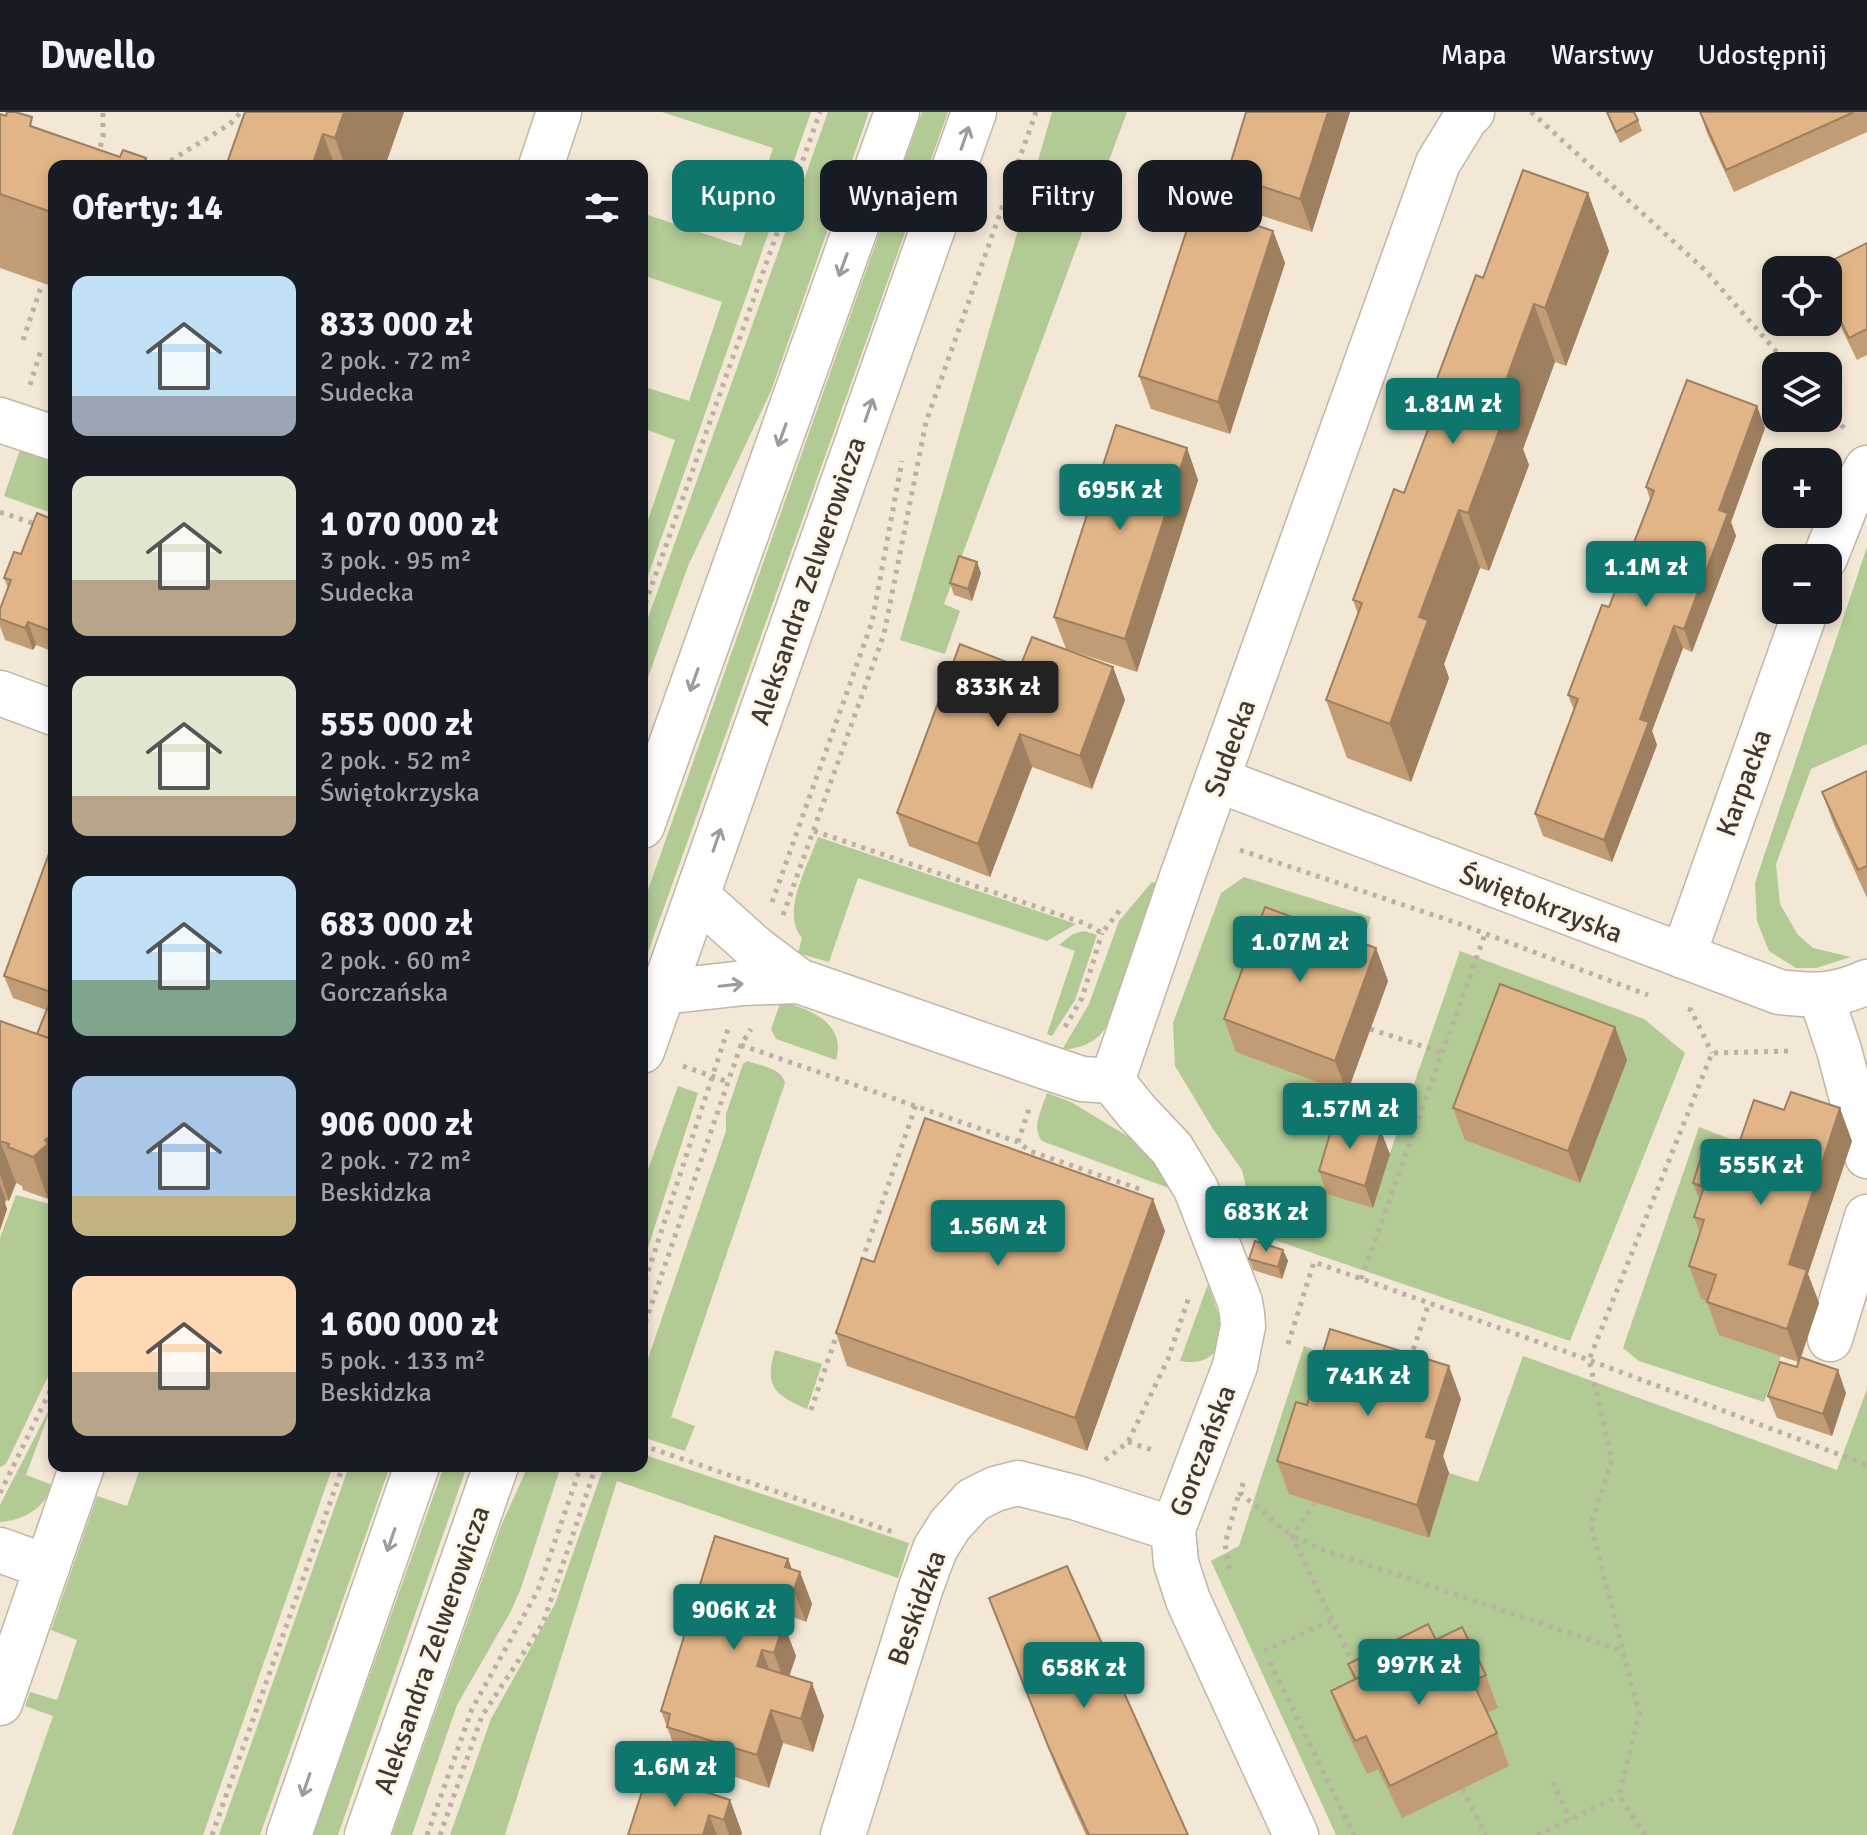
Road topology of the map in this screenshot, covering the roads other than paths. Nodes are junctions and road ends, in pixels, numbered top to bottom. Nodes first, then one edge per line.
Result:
1 (559, 112) edge
2 (897, 112) edge
3 (974, 112) edge
4 (1472, 112) edge
5 (543, 160) edge
6 (0, 420) edge
7 (48, 436) edge
8 (1867, 468) edge
9 (1831, 544) edge
10 (1801, 624) edge
11 (0, 693) edge
12 (48, 711) edge
13 (1218, 780) junction
14 (648, 809) edge
15 (697, 896) junction
16 (1683, 956) junction
17 (769, 972) junction
18 (1867, 982) edge
19 (663, 992) junction
20 (1821, 996) junction
21 (648, 1034) edge
22 (1112, 1081) junction
23 (1867, 1156) edge
24 (1867, 1217) edge
25 (1830, 1339) dead end
26 (80, 1472) edge
27 (415, 1472) edge
28 (494, 1472) edge
29 (1173, 1529) junction
30 (0, 1550) edge
31 (47, 1567) junction
32 (0, 1703) edge
33 (289, 1835) edge
34 (367, 1835) edge
35 (843, 1835) edge
36 (1296, 1835) edge

1 - 5 street
2 -> 14 street
15 -> 3 street, Aleksandra Zelwerowicza
4 - 13 street, Sudecka
6 - 7 street
8 - 9 street
10 - 16 street, Karpacka
11 - 12 street
13 - 16 street, Świętokrzyska
13 - 22 street, Sudecka
15 - 17 street
15 - 19 street, Aleksandra Zelwerowicza
16 - 20 street, Świętokrzyska
19 -> 17 street
17 - 22 street
18 - 20 street, Świętokrzyska
19 - 21 street, Aleksandra Zelwerowicza
20 - 23 street
22 - 29 street, Gorczańska
24 - 25 street
26 - 31 street
27 -> 33 street
28 - 34 street, Aleksandra Zelwerowicza
29 - 35 street, Beskidzka
29 - 36 street, Gorczańska
30 - 31 street
31 - 32 street

